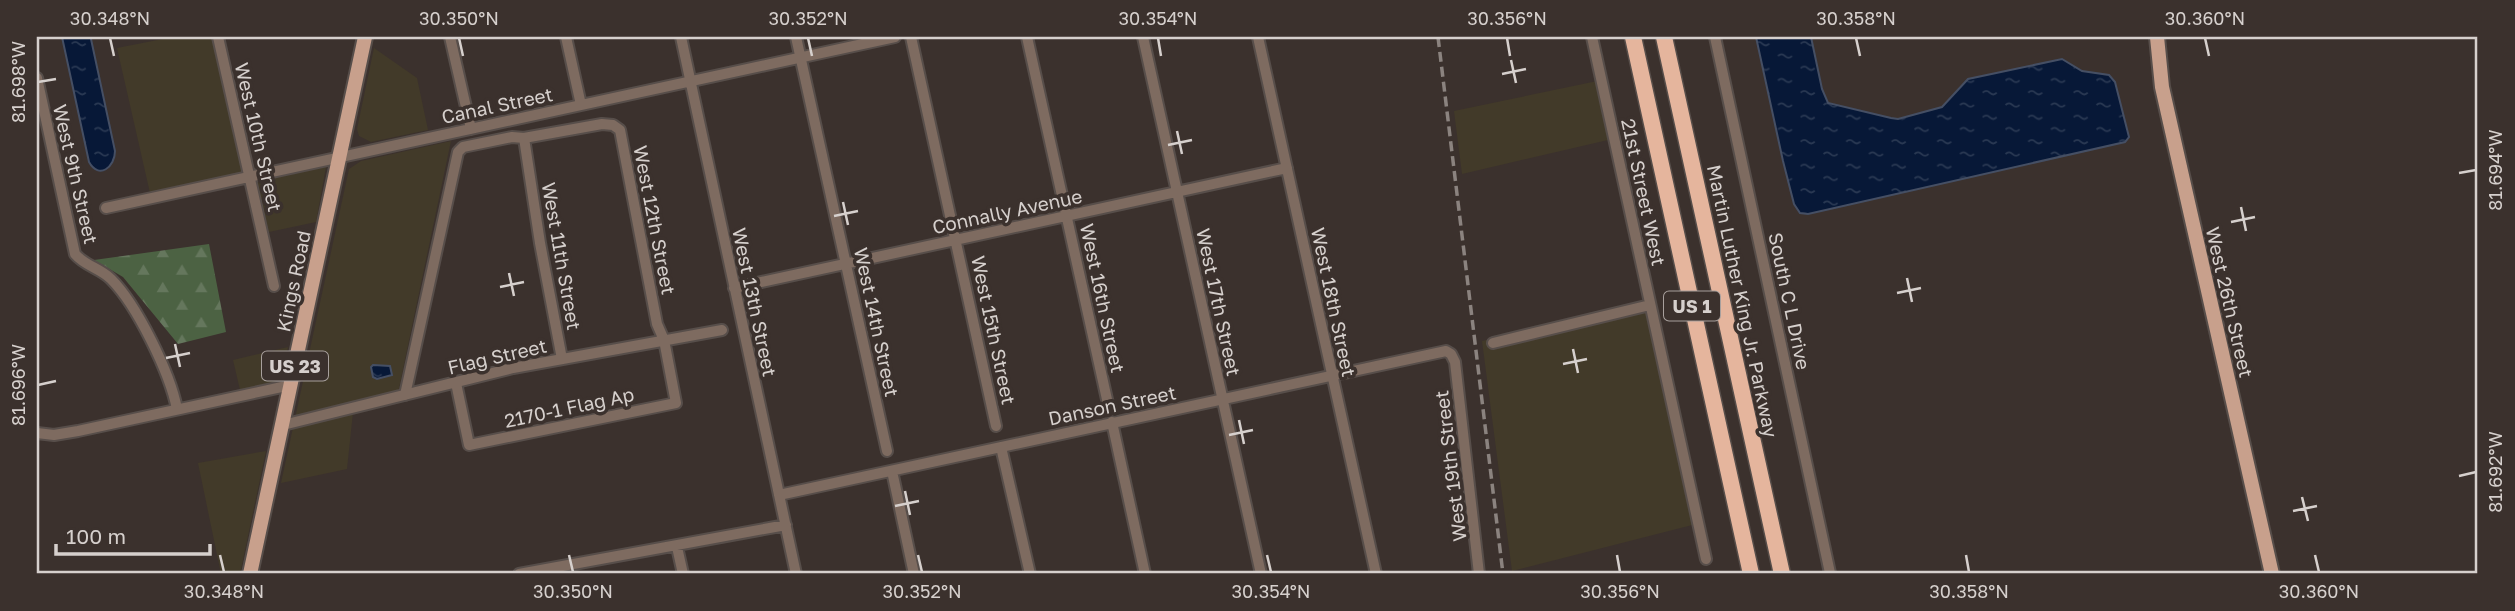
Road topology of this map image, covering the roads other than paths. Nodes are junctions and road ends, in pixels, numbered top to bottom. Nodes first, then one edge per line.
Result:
1 (218, 37) edge
2 (365, 37) edge
3 (450, 37) edge
4 (566, 37) edge
5 (681, 37) edge
6 (796, 37) edge
7 (895, 37) edge
8 (911, 37) edge
9 (1027, 37) edge
10 (1143, 37) edge
11 (1258, 37) edge
12 (1592, 37) edge
13 (1633, 37) edge
14 (1664, 37) edge
15 (1715, 37) edge
16 (2157, 37) edge
17 (801, 57) junction
18 (37, 78) edge
19 (689, 82) junction
20 (581, 105) junction
21 (471, 129) junction
22 (524, 138) junction
23 (340, 158) junction
24 (1287, 168) junction
25 (249, 177) junction
26 (1177, 192) junction
27 (107, 208) dead end
28 (1067, 216) junction
29 (956, 240) junction
30 (846, 264) junction
31 (274, 286) dead end
32 (734, 288) junction
33 (1650, 305) junction
34 (722, 330) dead end
35 (664, 340) junction
36 (1493, 343) dead end
37 (1451, 354) joint
38 (562, 359) junction
39 (1332, 374) junction
40 (456, 383) junction
41 (291, 385) junction
42 (405, 395) junction
43 (1222, 399) junction
44 (1108, 404) dead end
45 (180, 409) junction
46 (1112, 422) junction
47 (283, 425) junction
48 (996, 426) dead end
49 (37, 433) edge
50 (1001, 447) junction
51 (887, 452) dead end
52 (892, 471) junction
53 (779, 495) junction
54 (786, 525) junction
55 (677, 547) junction
56 (1706, 559) dead end
57 (1830, 573) edge
58 (250, 574) edge
59 (519, 574) edge
60 (683, 574) edge
61 (796, 574) edge
62 (914, 574) edge
63 (1030, 574) edge
64 (1145, 574) edge
65 (1261, 574) edge
66 (1376, 574) edge
67 (1479, 574) edge
68 (1751, 574) edge
69 (1782, 574) edge
70 (2272, 574) edge

1 - 25 street, West 10th Street
2 - 23 main road, Kings Road / US 23
3 - 21 street
4 - 20 street
5 - 19 street, West 13th Street
6 - 17 street, West 14th Street
7 - 17 street, Canal Street
8 - 29 street, West 15th Street
9 - 28 street, West 16th Street
10 - 26 street, West 17th Street
11 - 24 street, West 18th Street
12 - 33 street, 21st Street West
13 - 68 highway, US 1
14 - 69 highway, Martin Luther King Jr. Parkway / US 1
15 - 57 street, South C L Drive
16 - 70 main road, West 26th Street
17 - 19 street, Canal Street
17 - 30 street, West 14th Street
18 - 45 street, West 9th Street
19 - 20 street, Canal Street
19 - 32 street, West 13th Street
20 - 21 street, Canal Street
21 - 23 street, Canal Street
22 - 35 street, West 12th Street
22 - 38 street, West 11th Street
22 - 42 street
23 - 25 street, Canal Street
23 - 41 main road, Kings Road / US 23
24 - 26 street, Connally Avenue
24 - 39 street, West 18th Street
25 - 27 street, Canal Street
25 - 31 street, West 10th Street
26 - 28 street, Connally Avenue
26 - 43 street, West 17th Street
28 - 29 street, Connally Avenue
28 - 44 street, West 16th Street
29 - 30 street, Connally Avenue
29 - 48 street, West 15th Street
30 - 32 street, Connally Avenue
30 - 51 street, West 14th Street
32 - 53 street, West 13th Street
33 - 36 street
33 - 56 street, 21st Street West
34 - 35 street, Flag Street
35 - 38 street, Flag Street
35 - 40 street, 2170-1 Flag Ap
37 - 39 street, Danson Street
37 - 67 street, West 19th Street
38 - 40 street, Flag Street
39 - 43 street, Danson Street
39 - 66 street, West 18th Street
40 - 42 street, Flag Street
41 - 45 street
41 - 47 main road, Kings Road / US 23
42 - 47 street, Flag Street
43 - 46 street, Danson Street
43 - 65 street, West 17th Street
45 - 49 street
46 - 50 street, Danson Street
46 - 64 street
47 - 58 main road, Kings Road / US 23
50 - 52 street, Danson Street
50 - 63 street
52 - 53 street, Danson Street
52 - 62 street
53 - 54 street, West 13th Street
54 - 55 street
54 - 61 street, West 13th Street
55 - 59 street
55 - 60 street

